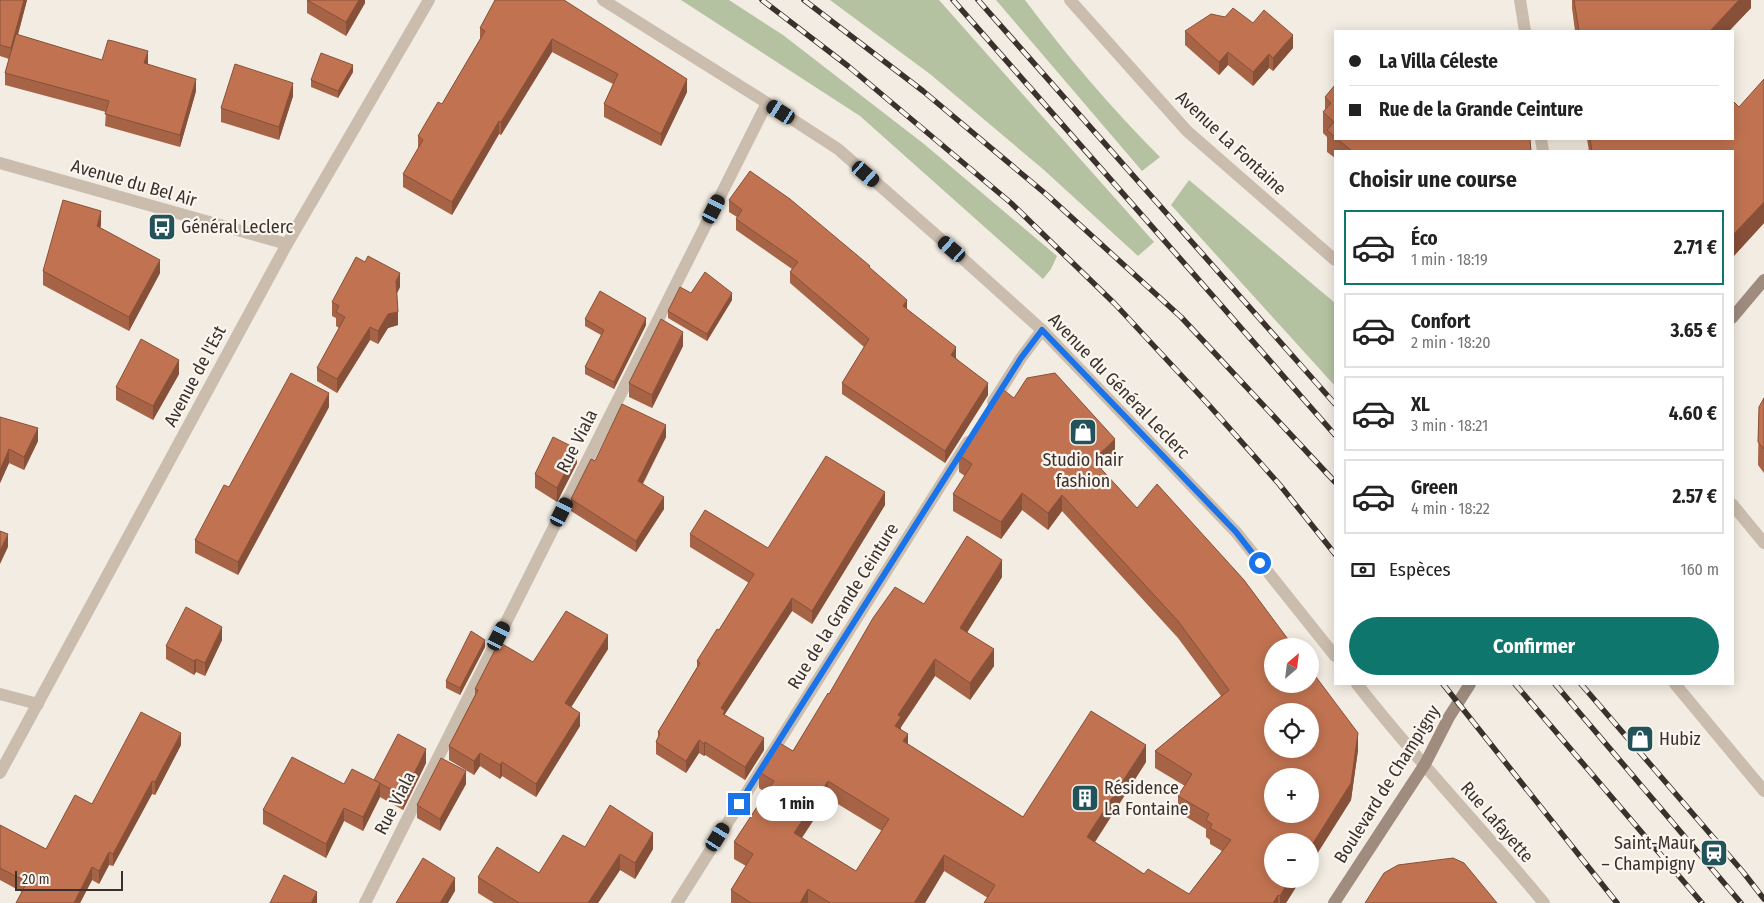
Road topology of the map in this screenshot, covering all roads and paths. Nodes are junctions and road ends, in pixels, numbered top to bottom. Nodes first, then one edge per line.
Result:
1 (429, 0) edge
2 (603, 0) edge
3 (1070, 0) edge
4 (1520, 0) edge
5 (1525, 30) edge
6 (767, 103) junction
7 (0, 163) edge
8 (287, 244) junction
9 (1334, 259) edge
10 (1764, 280) edge
11 (1734, 316) edge
12 (1042, 330) junction
13 (984, 417) edge
14 (973, 434) edge
15 (1734, 506) edge
16 (1764, 542) edge
17 (1334, 655) edge
18 (1358, 685) edge
19 (1469, 685) edge
20 (1677, 685) edge
21 (0, 694) edge
22 (38, 704) junction
23 (1425, 764) junction
24 (0, 773) edge
25 (1764, 791) edge
26 (365, 903) edge
27 (677, 903) edge
28 (1334, 903) edge
29 (1544, 903) edge

1 - 8 street, Avenue de l'Est
2 - 6 street, Avenue du Général Leclerc
3 - 9 street, Avenue La Fontaine
4 - 5 street
6 - 12 street, Avenue du Général Leclerc
6 - 26 street, Rue Viala
7 - 8 street, Avenue du Bel Air
8 - 22 street, Avenue de l'Est
10 - 11 main road
12 - 13 street
12 - 17 street, Avenue du Général Leclerc
14 - 27 street, Rue de la Grande Ceinture
15 - 16 street
18 - 23 street
19 - 23 main road, Boulevard de Champigny
20 - 25 street
21 - 22 street
22 - 24 street, Avenue de l'Est
23 - 28 main road, Boulevard de Champigny
23 - 29 street, Rue Lafayette

